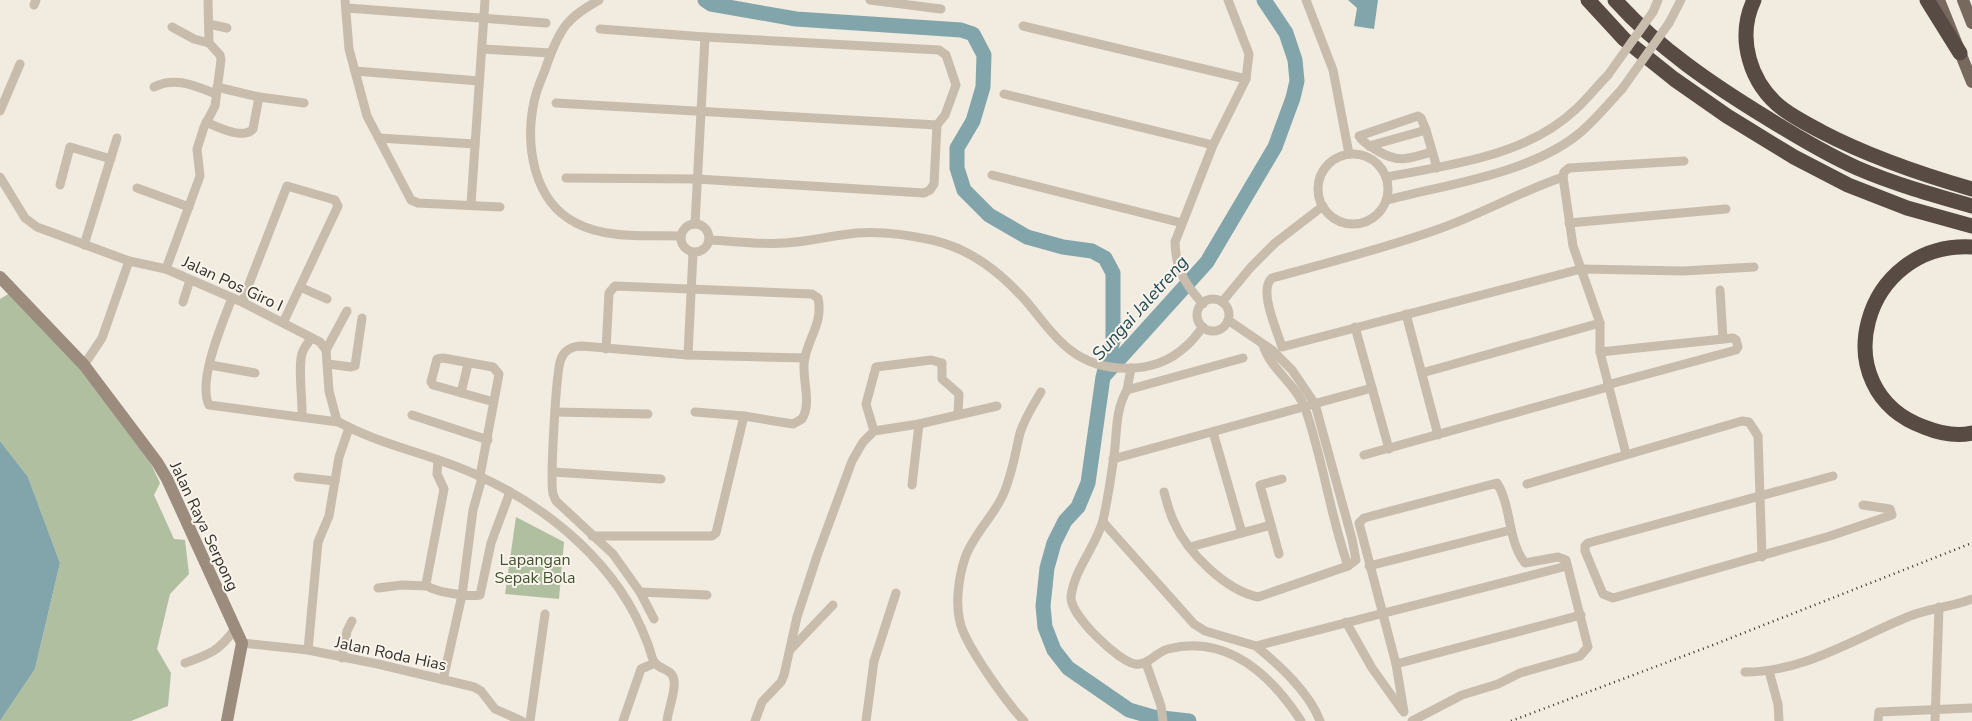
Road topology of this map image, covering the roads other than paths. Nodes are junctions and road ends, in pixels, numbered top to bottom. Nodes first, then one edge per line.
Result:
1 (208, 0) edge
2 (484, 0) edge
3 (599, 0) edge
4 (870, 0) edge
5 (1228, 0) edge
6 (1306, 0) edge
7 (1588, 0) edge
8 (1615, 0) edge
9 (1658, 0) edge
10 (1681, 0) edge
11 (1754, 0) edge
12 (1927, 0) edge
13 (1939, 0) edge
14 (1963, 0) edge
15 (346, 4) edge
16 (942, 9) dead end
17 (484, 18) junction
18 (546, 23) dead end
19 (1972, 23) edge
20 (209, 24) junction
21 (1023, 26) dead end
22 (172, 27) dead end
23 (226, 28) dead end
24 (600, 29) dead end
25 (705, 37) junction
26 (208, 43) junction
27 (482, 49) junction
28 (551, 53) junction
29 (1960, 53) junction
30 (20, 64) dead end
31 (355, 71) junction
32 (1246, 79) junction
33 (479, 81) junction
34 (1972, 82) edge
35 (154, 87) dead end
36 (217, 91) junction
37 (1004, 94) dead end
38 (259, 97) junction
39 (304, 102) dead end
40 (556, 103) dead end
41 (0, 111) edge
42 (701, 112) junction
43 (206, 122) junction
44 (937, 125) junction
45 (1426, 130) junction
46 (117, 138) dead end
47 (379, 138) junction
48 (475, 144) junction
49 (1213, 145) junction
50 (1369, 146) junction
51 (1432, 152) junction
52 (1349, 154) junction
53 (111, 160) junction
54 (1684, 161) dead end
55 (1437, 168) junction
56 (992, 175) dead end
57 (0, 176) edge
58 (1386, 177) junction
59 (1563, 177) junction
60 (566, 178) dead end
61 (697, 179) junction
62 (60, 185) dead end
63 (137, 188) dead end
64 (1972, 189) edge
65 (1387, 200) junction
66 (471, 204) junction
67 (189, 206) junction
68 (1323, 206) junction
69 (1972, 206) edge
70 (500, 207) dead end
71 (1726, 209) dead end
72 (1182, 222) junction
73 (1569, 223) junction
74 (695, 224) junction
75 (1972, 226) edge
76 (681, 236) junction
77 (709, 240) junction
78 (84, 245) junction
79 (1972, 247) edge
80 (693, 253) junction
81 (129, 261) junction
82 (1581, 268) junction
83 (1754, 268) dead end
84 (166, 269) junction
85 (0, 277) edge
86 (190, 280) junction
87 (300, 287) junction
88 (691, 288) junction
89 (1720, 290) dead end
90 (232, 298) junction
91 (327, 299) dead end
92 (183, 302) dead end
93 (242, 302) junction
94 (1222, 302) junction
95 (1202, 304) junction
96 (347, 311) dead end
97 (1406, 314) junction
98 (362, 318) dead end
99 (1228, 320) junction
100 (284, 323) junction
101 (1600, 323) junction
102 (1203, 327) junction
103 (1354, 327) junction
104 (312, 338) junction
105 (1723, 339) junction
106 (1263, 345) junction
107 (323, 346) junction
108 (606, 349) junction
109 (1600, 352) junction
110 (688, 355) junction
111 (804, 358) junction
112 (1244, 358) dead end
113 (328, 364) junction
114 (468, 364) junction
115 (84, 365) junction
116 (210, 365) junction
117 (1131, 368) junction
118 (255, 373) dead end
119 (1422, 373) junction
120 (1607, 386) junction
121 (1372, 388) junction
122 (1127, 390) junction
123 (1041, 392) dead end
124 (461, 393) junction
125 (494, 402) junction
126 (1315, 404) junction
127 (997, 406) dead end
128 (1304, 406) junction
129 (555, 412) junction
130 (695, 412) dead end
131 (648, 414) dead end
132 (958, 414) junction
133 (412, 415) dead end
134 (744, 416) junction
135 (302, 417) junction
136 (338, 422) junction
137 (919, 424) junction
138 (350, 428) junction
139 (874, 431) junction
140 (1213, 432) junction
141 (1972, 433) edge
142 (1438, 435) junction
143 (488, 440) junction
144 (1389, 448) junction
145 (1626, 454) junction
146 (1364, 455) dead end
147 (1114, 459) junction
148 (438, 460) junction
149 (553, 472) junction
150 (298, 476) dead end
151 (1833, 476) dead end
152 (481, 477) junction
153 (661, 478) dead end
154 (1282, 479) dead end
155 (335, 481) junction
156 (912, 484) dead end
157 (1527, 484) dead end
158 (510, 492) junction
159 (1164, 492) dead end
160 (1760, 498) junction
161 (1863, 504) dead end
162 (1102, 522) junction
163 (1271, 525) junction
164 (1511, 530) junction
165 (1242, 533) junction
166 (592, 536) junction
167 (1190, 547) junction
168 (1279, 554) dead end
169 (1762, 557) junction
170 (1348, 566) junction
171 (1369, 566) junction
172 (1567, 566) junction
173 (427, 586) junction
174 (378, 588) dead end
175 (640, 592) junction
176 (896, 593) dead end
177 (462, 595) junction
178 (707, 595) dead end
179 (1972, 599) edge
180 (833, 605) dead end
181 (1939, 607) junction
182 (545, 614) dead end
183 (1383, 614) junction
184 (1581, 615) junction
185 (654, 619) dead end
186 (352, 622) dead end
187 (1346, 622) junction
188 (235, 629) junction
189 (242, 643) junction
190 (1256, 646) junction
191 (308, 650) junction
192 (790, 650) junction
193 (342, 658) junction
194 (1146, 662) junction
195 (185, 663) dead end
196 (655, 663) junction
197 (1396, 664) junction
198 (1769, 671) junction
199 (1745, 672) dead end
200 (443, 680) junction
201 (1972, 708) edge
202 (1935, 709) junction
203 (1404, 712) junction
204 (227, 721) edge
205 (522, 721) edge
206 (530, 721) edge
207 (623, 721) edge
208 (667, 721) edge
209 (755, 721) edge
210 (866, 721) edge
211 (1024, 721) edge
212 (1163, 721) edge
213 (1301, 721) edge
214 (1320, 721) edge
215 (1410, 721) edge
216 (1779, 721) edge
217 (1878, 721) edge
218 (1935, 721) edge

1 - 20 street
2 - 17 street
3 - 28 street
4 - 16 street
5 - 32 street
6 - 52 street
7 - 75 highway
8 - 69 highway
9 - 55 street, bridge
10 - 65 street, bridge
11 - 64 highway
12 - 29 highway
13 - 29 main road
14 - 19 main road
15 - 17 street
15 - 31 street
17 - 18 street
17 - 27 street
20 - 23 street
20 - 26 street
21 - 32 street
22 - 26 street
24 - 25 street
25 - 42 street
25 - 44 street
26 - 36 street
27 - 28 street
27 - 33 street
28 - 76 street
29 - 34 main road
30 - 41 street
31 - 33 street
31 - 47 street
32 - 49 street
33 - 48 street
35 - 36 street
36 - 38 street
36 - 43 street
37 - 49 street
38 - 39 street
38 - 43 street
40 - 42 street
42 - 44 street
42 - 61 street
43 - 67 street
44 - 61 street
45 - 50 street
45 - 50 street
45 - 51 street
46 - 53 street
47 - 48 street
47 - 66 street
48 - 66 street
49 - 72 street
50 - 51 street
51 - 55 street
52 - 58 street
52 - 68 street
53 - 62 street
53 - 78 street
54 - 59 street
55 - 58 street
56 - 72 street
57 - 78 street, Jalan Pos Giro I
58 - 65 street
59 - 73 street
59 - 103 street
60 - 61 street
61 - 74 street
63 - 67 street
65 - 68 street
66 - 70 street
67 - 84 street
68 - 94 street
71 - 73 street
72 - 95 street
73 - 82 street
74 - 76 street
74 - 77 street
76 - 80 street
77 - 80 street
77 - 117 street
78 - 81 street, Jalan Pos Giro I
79 - 141 highway
80 - 88 street
81 - 84 street, Jalan Pos Giro I
81 - 115 street
82 - 83 street
82 - 97 street
82 - 101 street
84 - 86 street, Jalan Pos Giro I
85 - 115 main road, Jalan Raya Serpong
86 - 90 street, Jalan Pos Giro I
86 - 92 street
87 - 91 street
87 - 93 street
87 - 100 street
88 - 108 street
88 - 110 street
88 - 111 street
89 - 105 street
90 - 93 street, Jalan Pos Giro I
90 - 116 street
93 - 100 street, Jalan Pos Giro I
94 - 95 street
94 - 99 street
95 - 102 street
96 - 107 street
97 - 103 street
97 - 119 street
98 - 113 street
99 - 102 street
99 - 106 street
100 - 104 street, Jalan Pos Giro I
101 - 109 street
101 - 119 street
102 - 117 street
103 - 121 street
104 - 107 street, Jalan Pos Giro I
104 - 135 street
105 - 109 street
105 - 120 street
106 - 126 street
106 - 128 street
107 - 113 street
108 - 110 street
108 - 129 street
109 - 120 street
110 - 111 street
111 - 134 street
112 - 122 street
113 - 136 street
114 - 124 street
114 - 124 street
114 - 125 street
115 - 188 main road, Jalan Raya Serpong
116 - 118 street
116 - 135 street
117 - 122 street
119 - 142 street
120 - 142 street
120 - 145 street
121 - 126 street
121 - 144 street
122 - 147 street
123 - 211 street
124 - 125 street
125 - 143 street
126 - 128 street
126 - 170 street
127 - 132 street
128 - 140 street
128 - 170 street
129 - 131 street
129 - 149 street
130 - 134 street
132 - 137 street
132 - 139 street
133 - 143 street
134 - 166 street
135 - 136 street
136 - 138 street
137 - 139 street
137 - 156 street
138 - 148 street
138 - 155 street
139 - 192 street
140 - 147 street
140 - 165 street
142 - 144 street
143 - 152 street
144 - 146 street
145 - 157 street
145 - 160 street
147 - 162 street
148 - 152 street
148 - 173 street
149 - 153 street
149 - 166 street
150 - 155 street
151 - 160 street
152 - 158 street
152 - 177 street
154 - 163 street
155 - 191 street
158 - 177 street
158 - 196 street
159 - 167 street
160 - 169 street
160 - 169 street
161 - 169 street
162 - 190 street
162 - 194 street
163 - 165 street
163 - 168 street
164 - 171 street
164 - 171 street
164 - 172 street
165 - 167 street
166 - 175 street
167 - 170 street
171 - 183 street
172 - 183 street
172 - 184 street
173 - 174 street
173 - 177 street
175 - 178 street
175 - 185 street
176 - 210 street
177 - 200 street
179 - 181 street
180 - 192 street
181 - 198 street
181 - 202 street
182 - 206 street
183 - 187 street
183 - 197 street
184 - 197 street
184 - 215 street
186 - 193 street
187 - 190 street
187 - 203 street
188 - 189 main road, Jalan Raya Serpong
188 - 195 street
189 - 191 street, Jalan Roda Hias
189 - 204 main road
190 - 214 street
191 - 193 street, Jalan Roda Hias
192 - 209 street
193 - 200 street, Jalan Roda Hias
194 - 212 street
194 - 213 street
196 - 207 street
196 - 208 street
197 - 203 street
198 - 199 street
198 - 216 street
200 - 205 street, Jalan Roda Hias
201 - 202 street
202 - 217 street
202 - 218 street
203 - 215 street

